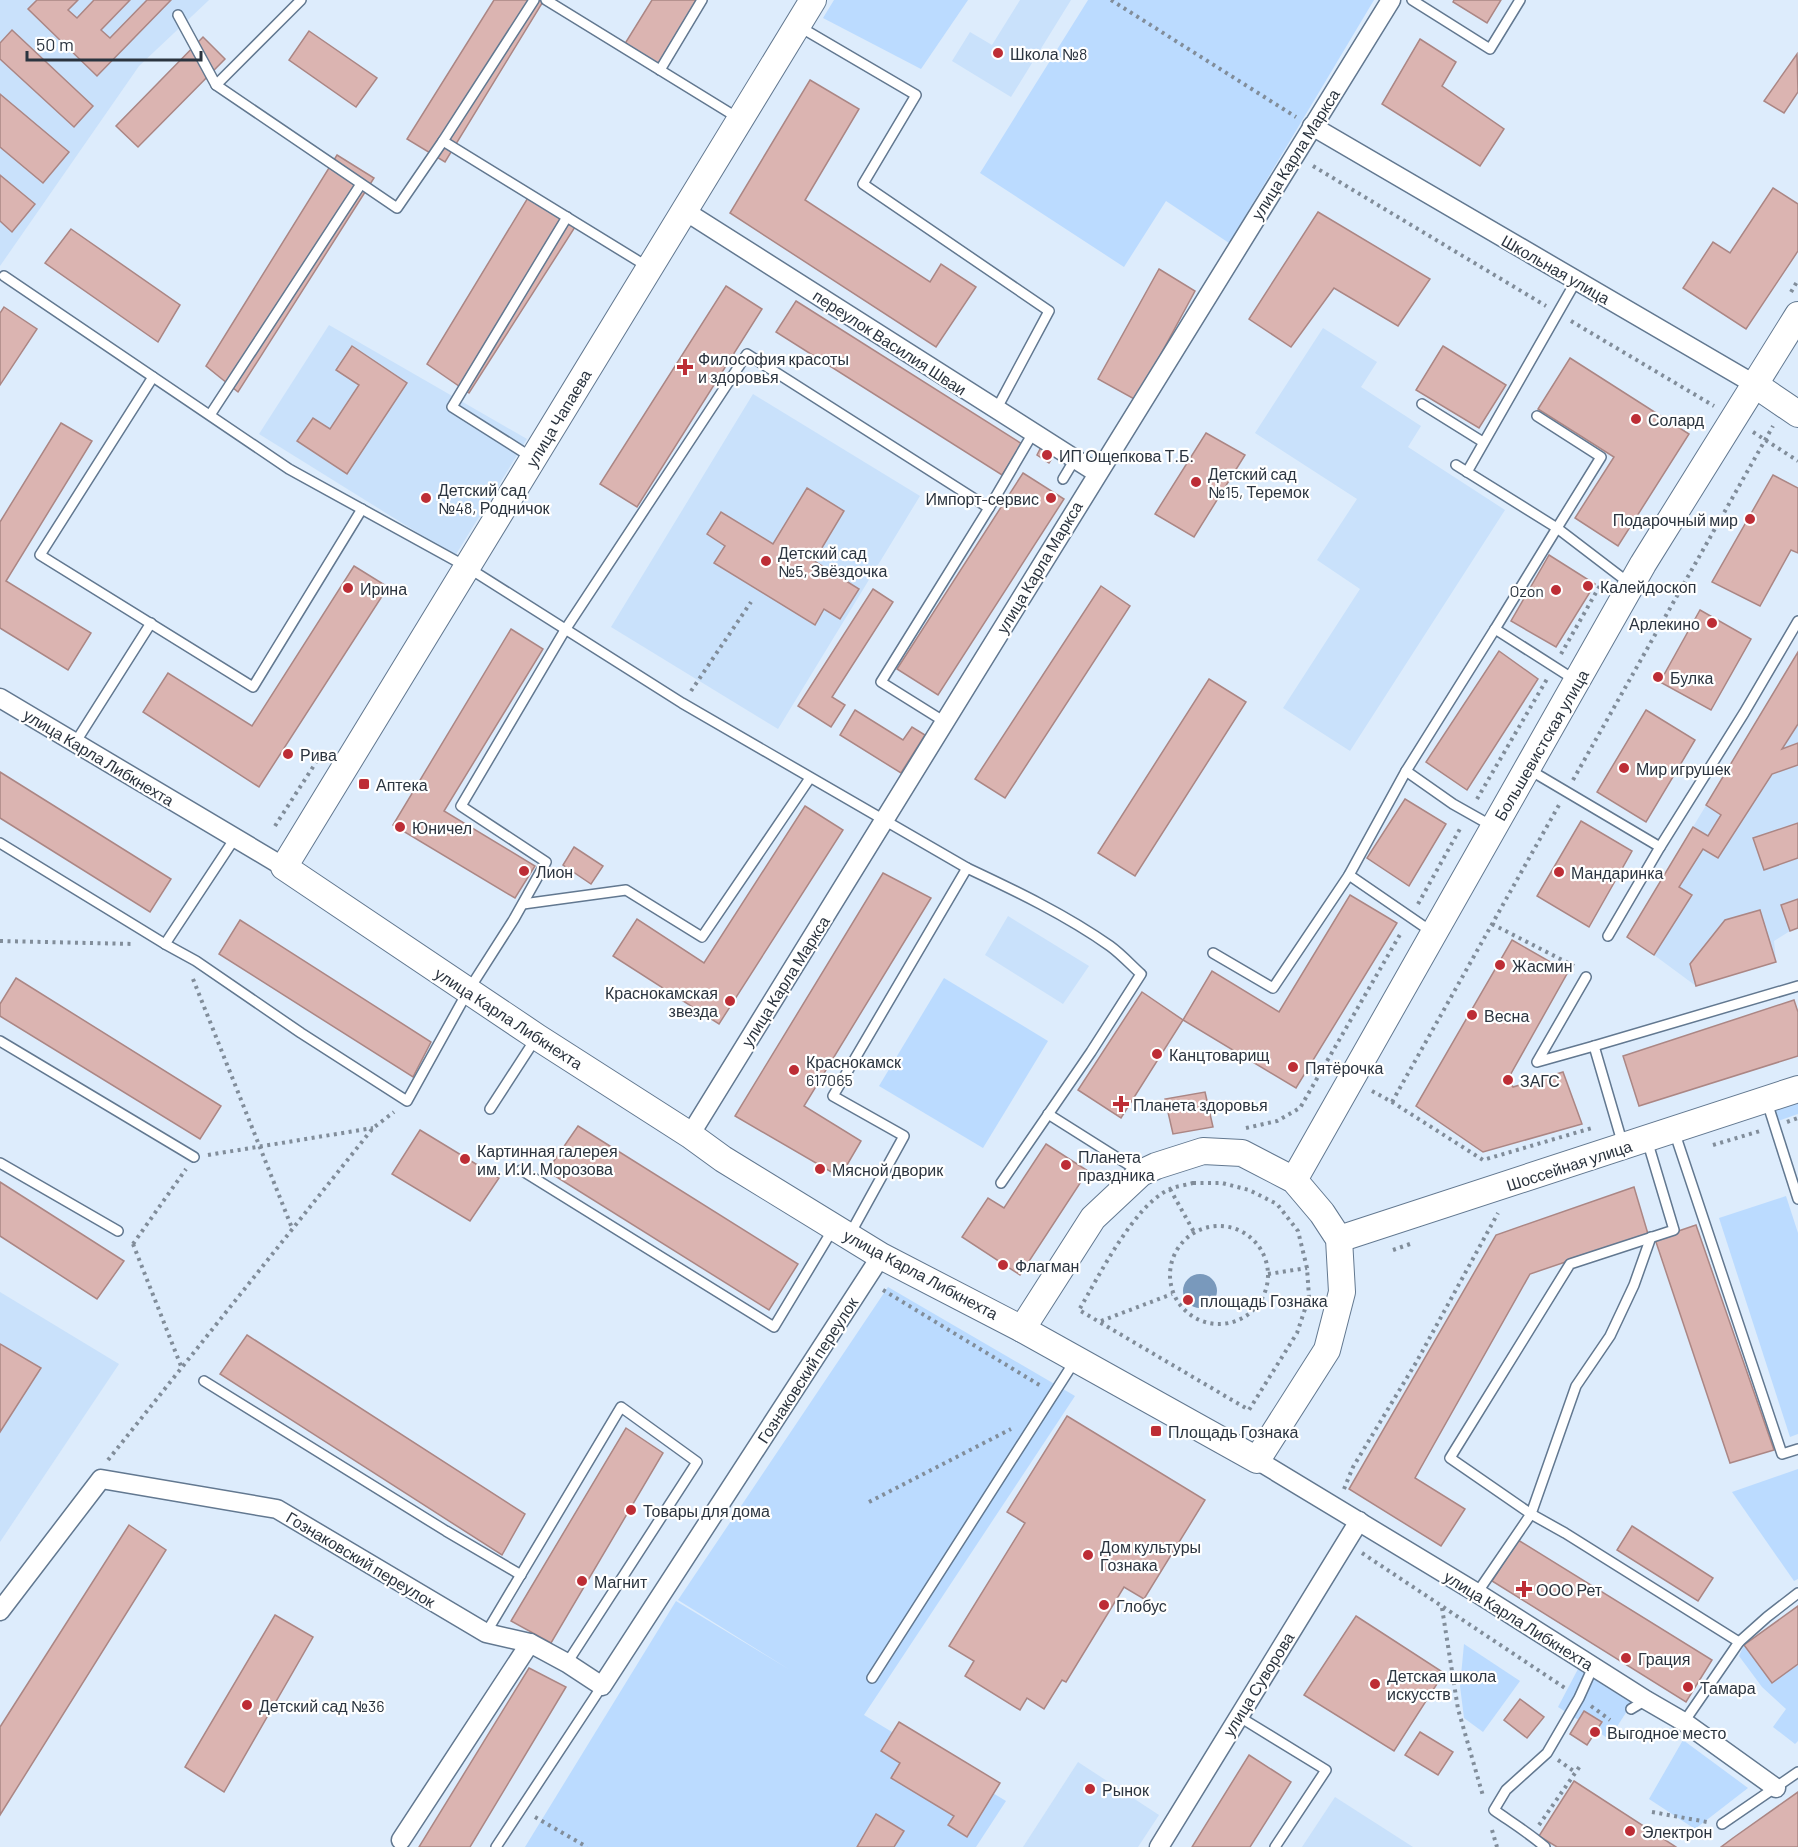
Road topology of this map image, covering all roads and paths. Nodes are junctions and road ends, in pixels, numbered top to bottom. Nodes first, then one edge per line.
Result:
1 (301, 0) edge
2 (534, 0) edge
3 (546, 0) edge
4 (702, 0) edge
5 (813, 0) edge
6 (1111, 0) edge
7 (1391, 0) edge
8 (1412, 0) edge
9 (1520, 0) edge
10 (178, 15) dead end
11 (798, 25) junction
12 (660, 70) junction
13 (216, 85) junction
14 (741, 119) junction
15 (1312, 126) junction
16 (443, 141) junction
17 (1313, 166) dead end
18 (361, 184) junction
19 (685, 211) junction
20 (567, 217) junction
21 (650, 268) junction
22 (4, 276) dead end
23 (1576, 281) junction
24 (1557, 313) junction
25 (1798, 315) edge
26 (153, 377) junction
27 (1744, 378) junction
28 (1422, 404) dead end
29 (1712, 405) junction
30 (996, 410) junction
31 (1791, 410) edge
32 (1706, 414) dead end
33 (210, 416) junction
34 (1537, 416) dead end
35 (1734, 418) junction
36 (1033, 433) junction
37 (1765, 440) junction
38 (1484, 442) junction
39 (534, 458) junction
40 (1075, 459) junction
41 (1798, 461) edge
42 (1456, 465) dead end
43 (1467, 472) junction
44 (1097, 473) junction
45 (1063, 479) dead end
46 (989, 508) junction
47 (362, 509) junction
48 (1557, 528) junction
49 (467, 567) junction
50 (1610, 568) junction
51 (1632, 585) junction
52 (751, 602) dead end
53 (1798, 621) edge
54 (151, 623) junction
55 (1495, 629) junction
56 (565, 630) junction
57 (1554, 667) junction
58 (1576, 682) junction
59 (0, 698) edge
60 (682, 703) junction
61 (945, 722) junction
62 (75, 743) junction
63 (1527, 769) junction
64 (1406, 771) junction
65 (810, 778) junction
66 (1566, 792) junction
67 (1469, 813) junction
68 (884, 821) junction
69 (1494, 827) junction
70 (235, 838) junction
71 (0, 843) edge
72 (1660, 847) junction
73 (284, 867) junction
74 (967, 868) junction
75 (1349, 875) junction
76 (523, 904) junction
77 (1410, 916) junction
78 (1492, 924) junction
79 (1434, 933) junction
80 (1608, 936) dead end
81 (0, 942) edge
82 (165, 944) junction
83 (1213, 953) dead end
84 (182, 954) junction
85 (1586, 977) joint
86 (1798, 986) edge
87 (468, 991) junction
88 (537, 1037) junction
89 (0, 1041) edge
90 (1594, 1046) junction
91 (1324, 1066) junction
92 (1351, 1080) junction
93 (1798, 1089) edge
94 (1766, 1100) junction
95 (407, 1101) junction
96 (1392, 1102) junction
97 (490, 1109) dead end
98 (1048, 1114) junction
99 (1798, 1118) edge
100 (1616, 1122) junction
101 (1774, 1126) junction
102 (373, 1128) junction
103 (1237, 1131) dead end
104 (690, 1135) junction
105 (1647, 1140) junction
106 (1678, 1143) junction
107 (260, 1147) junction
108 (1623, 1148) junction
109 (194, 1156) junction
110 (0, 1163) edge
111 (521, 1170) dead end
112 (1141, 1173) junction
113 (1293, 1180) junction
114 (1001, 1183) dead end
115 (1170, 1189) junction
116 (1798, 1200) edge
117 (1500, 1209) dead end
118 (292, 1228) junction
119 (118, 1232) dead end
120 (842, 1232) junction
121 (1194, 1232) junction
122 (1651, 1237) junction
123 (1339, 1239) junction
124 (881, 1256) junction
125 (1307, 1268) junction
126 (1268, 1274) junction
127 (866, 1280) junction
128 (1172, 1294) junction
129 (1100, 1321) junction
130 (1022, 1329) junction
131 (1076, 1359) junction
132 (181, 1366) junction
133 (204, 1381) dead end
134 (1053, 1394) junction
135 (1041, 1414) junction
136 (1798, 1449) edge
137 (1257, 1460) junction
138 (1353, 1467) dead end
139 (101, 1479) junction
140 (870, 1502) dead end
141 (1531, 1514) junction
142 (1359, 1521) junction
143 (1345, 1542) junction
144 (521, 1575) junction
145 (1477, 1593) junction
146 (1798, 1593) edge
147 (1442, 1607) junction
148 (0, 1611) edge
149 (486, 1634) junction
150 (530, 1642) junction
151 (1738, 1642) junction
152 (567, 1663) junction
153 (1593, 1667) junction
154 (872, 1678) dead end
155 (602, 1686) junction
156 (1579, 1698) junction
157 (1238, 1716) junction
158 (1610, 1720) dead end
159 (1684, 1722) junction
160 (1580, 1766) dead end
161 (1798, 1772) edge
162 (1776, 1788) junction
163 (1485, 1805) dead end
164 (522, 1808) junction
165 (1652, 1812) dead end
166 (1722, 1824) joint
167 (1491, 1826) dead end
168 (1532, 1835) junction
169 (401, 1840) dead end
170 (496, 1847) edge
171 (587, 1847) edge
172 (1158, 1847) edge
173 (1275, 1847) edge
174 (1497, 1847) edge
175 (1545, 1847) edge

1 - 13 lane
2 - 16 lane
3 - 12 lane
4 - 12 lane
5 - 11 street, улица Чапаева
6 - 15 path
7 - 15 street, улица Карла Маркса
8 - 9 lane
10 - 13 lane
11 - 14 street, улица Чапаева
11 - 30 lane
12 - 14 lane
13 - 18 lane
14 - 19 street, улица Чапаева
15 - 23 street, Школьная улица
15 - 44 street, улица Карла Маркса
16 - 18 lane
16 - 20 lane
17 - 24 path
18 - 33 lane
19 - 21 street, улица Чапаева
19 - 30 street, переулок Василия Шваи
20 - 21 lane
20 - 39 lane
21 - 39 street, улица Чапаева
22 - 26 lane
23 - 24 lane
23 - 27 street, Школьная улица
24 - 29 path
24 - 38 lane
25 - 27 street, Большевистская улица
26 - 33 lane
26 - 54 lane
27 - 29 path
27 - 31 street, Школьная улица
27 - 35 street, Большевистская улица
28 - 38 lane
29 - 32 path
29 - 35 path
30 - 36 street, переулок Василия Шваи
31 - 37 path
33 - 47 lane
34 - 48 lane
35 - 37 path
35 - 51 street, Большевистская улица
36 - 40 street, переулок Василия Шваи
36 - 46 lane
37 - 41 path
37 - 66 path
38 - 43 lane
39 - 49 street, улица Чапаева
40 - 44 street, переулок Василия Шваи
40 - 45 lane
42 - 43 lane
43 - 48 lane
44 - 61 street, улица Карла Маркса
46 - 56 lane
46 - 61 lane
47 - 49 lane
47 - 54 lane
48 - 50 lane
48 - 55 lane
49 - 56 lane
49 - 73 street, улица Чапаева
50 - 51 lane
50 - 57 path
51 - 58 street, Большевистская улица
52 - 60 path
53 - 72 lane
54 - 62 lane
55 - 57 lane
55 - 64 lane
56 - 60 lane
56 - 76 lane
57 - 58 lane
57 - 67 path
58 - 63 street, Большевистская улица
59 - 62 street, улица Карла Либкнехта
60 - 65 lane
61 - 68 street, улица Карла Маркса
62 - 70 street, улица Карла Либкнехта
63 - 66 lane
63 - 69 street, Большевистская улица
64 - 67 lane
64 - 75 lane
65 - 68 lane
65 - 76 lane
66 - 72 lane
66 - 78 path
67 - 69 lane
67 - 77 path
68 - 74 lane
68 - 104 street, улица Карла Маркса
69 - 79 street, Большевистская улица
70 - 73 street, улица Карла Либкнехта
70 - 82 lane
71 - 82 lane
72 - 80 lane
73 - 87 street, улица Карла Либкнехта
74 - 98 lane
74 - 120 lane
75 - 77 lane
75 - 83 lane
76 - 87 lane
77 - 79 lane
77 - 91 path
78 - 85 path
78 - 96 path
79 - 92 street, Большевистская улица
81 - 82 path
82 - 84 lane
84 - 95 lane
84 - 107 path
85 - 90 lane
86 - 90 lane
87 - 88 street, улица Карла Либкнехта
87 - 95 lane
88 - 97 lane
88 - 104 street, улица Карла Либкнехта
89 - 109 lane
90 - 100 lane
91 - 92 path
91 - 103 path
92 - 96 path
92 - 113 street, Большевистская улица
93 - 94 street, Шоссейная улица
94 - 101 lane
94 - 106 street, Шоссейная улица
95 - 102 path
96 - 100 path
98 - 112 lane
98 - 114 lane
99 - 101 path
100 - 108 lane
101 - 106 path
101 - 116 lane
102 - 107 path
102 - 118 path
104 - 120 street, улица Карла Либкнехта
105 - 106 street, Шоссейная улица
105 - 108 street, Шоссейная улица
105 - 122 lane
106 - 136 lane
107 - 109 path
107 - 118 path
108 - 123 street, Шоссейная улица
109 - 132 path
110 - 119 lane
111 - 120 lane
112 - 113 street
112 - 130 street
113 - 123 street
115 - 121 path
115 - 125 path
115 - 129 path
117 - 138 path
118 - 132 path
120 - 124 street, улица Карла Либкнехта
121 - 126 path
121 - 128 path
122 - 141 lane
122 - 141 lane
123 - 137 street
124 - 127 street, Гознаковский переулок
124 - 130 street, улица Карла Либкнехта
125 - 126 path
125 - 129 path
126 - 128 path
127 - 134 path
127 - 155 street, Гознаковский переулок
128 - 129 path
130 - 131 street, улица Карла Либкнехта
131 - 134 lane
131 - 137 street, улица Карла Либкнехта
132 - 139 path
133 - 144 lane
134 - 135 lane
135 - 140 path
135 - 154 lane
137 - 142 street, улица Карла Либкнехта
139 - 148 street
139 - 149 street, Гознаковский переулок
141 - 145 lane
141 - 151 lane
142 - 143 street, улица Суворова
142 - 145 street, улица Карла Либкнехта
143 - 147 path
143 - 157 street, улица Суворова
144 - 149 lane
144 - 152 lane
145 - 153 street, улица Карла Либкнехта
146 - 151 lane
147 - 156 path
147 - 163 path
149 - 150 street, Гознаковский переулок
150 - 152 street, Гознаковский переулок
150 - 169 street
151 - 159 lane
152 - 155 street, Гознаковский переулок
153 - 156 lane
153 - 159 street, улица Карла Либкнехта
155 - 164 lane
156 - 158 path
156 - 168 lane
157 - 172 street, улица Суворова
157 - 173 lane
159 - 162 street, улица Карла Либкнехта
160 - 168 path
161 - 162 lane
162 - 166 lane
164 - 170 lane
164 - 171 path
165 - 166 path
167 - 174 path
168 - 175 lane

